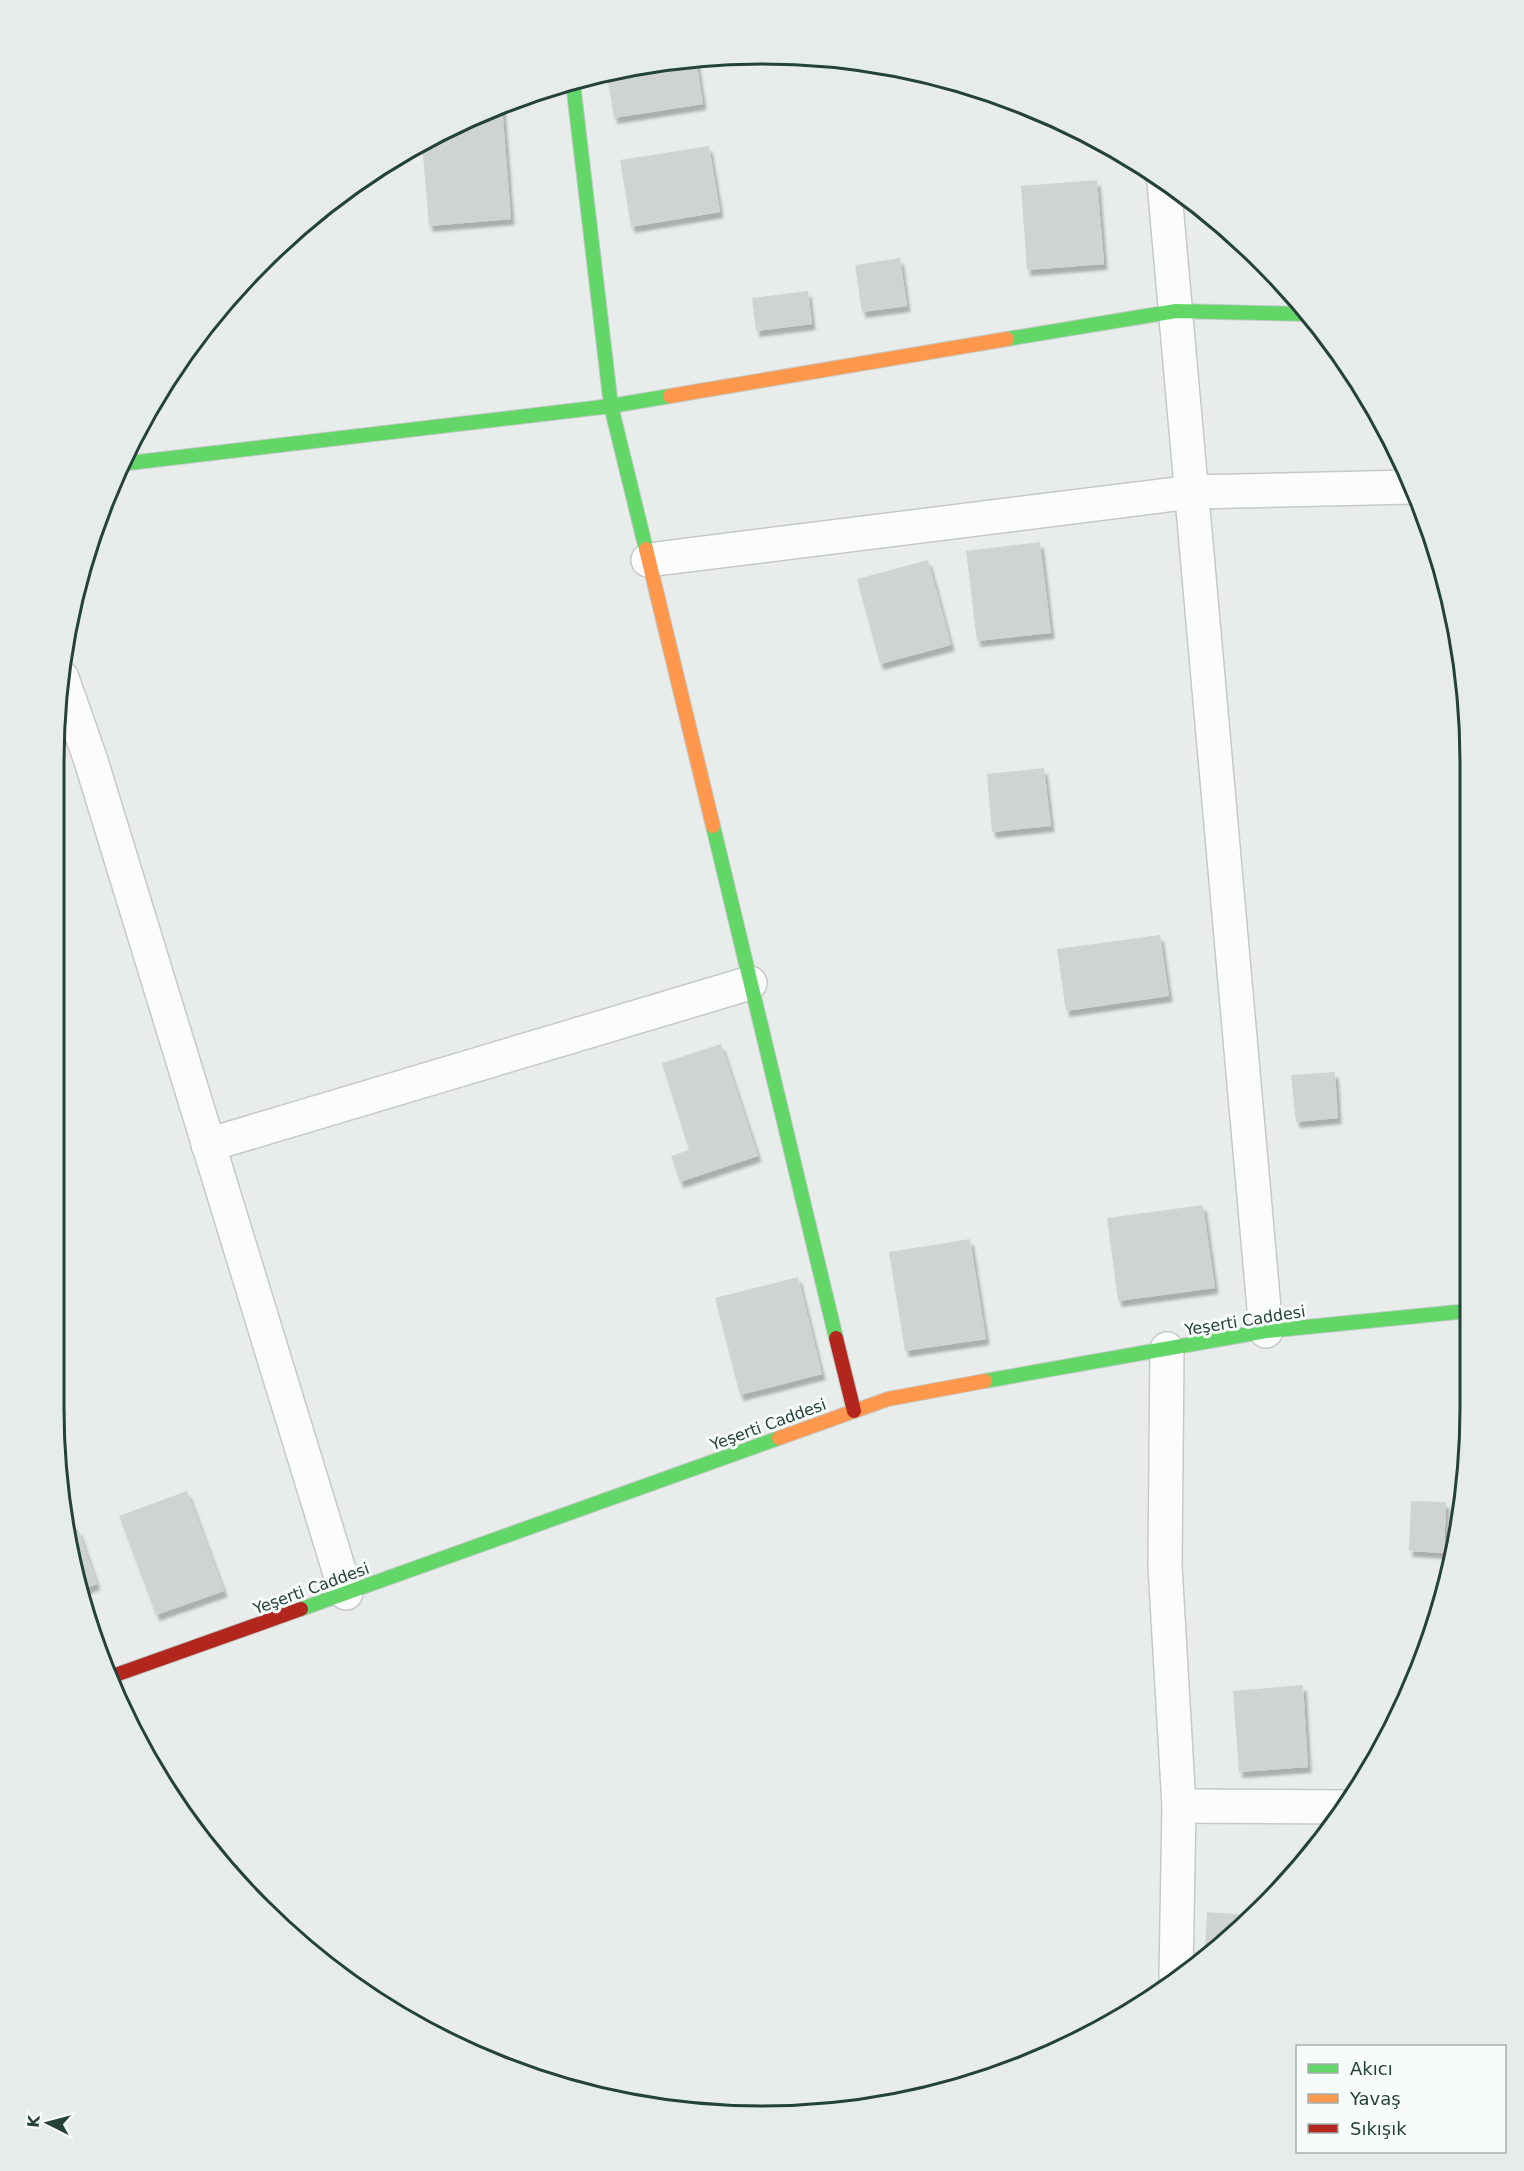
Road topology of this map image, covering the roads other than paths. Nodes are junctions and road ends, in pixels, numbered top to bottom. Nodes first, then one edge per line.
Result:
1 (574, 90) edge
2 (1165, 193) edge
3 (1176, 311) junction
4 (1296, 314) edge
5 (611, 406) junction
6 (132, 463) edge
7 (1403, 487) edge
8 (1192, 492) junction
9 (648, 560) junction
10 (68, 695) edge
11 (750, 983) junction
12 (208, 1145) junction
13 (1460, 1312) edge
14 (1266, 1331) junction
15 (1167, 1349) junction
16 (854, 1411) junction
17 (346, 1593) junction
18 (117, 1674) edge
19 (1179, 1806) junction
20 (1335, 1807) edge
21 (1176, 1970) edge

1 - 5 street
2 - 3 street
3 - 4 street
3 - 5 street
3 - 8 street
5 - 6 street
5 - 9 street
7 - 8 street
8 - 9 street
8 - 14 street
9 - 11 street
10 - 12 street
11 - 12 street
11 - 16 street
12 - 17 street
13 - 14 street, Yeşerti Caddesi
14 - 15 street, Yeşerti Caddesi
15 - 16 street, Yeşerti Caddesi
15 - 19 street
16 - 17 street, Yeşerti Caddesi
17 - 18 street, Yeşerti Caddesi
19 - 20 street
19 - 21 street

